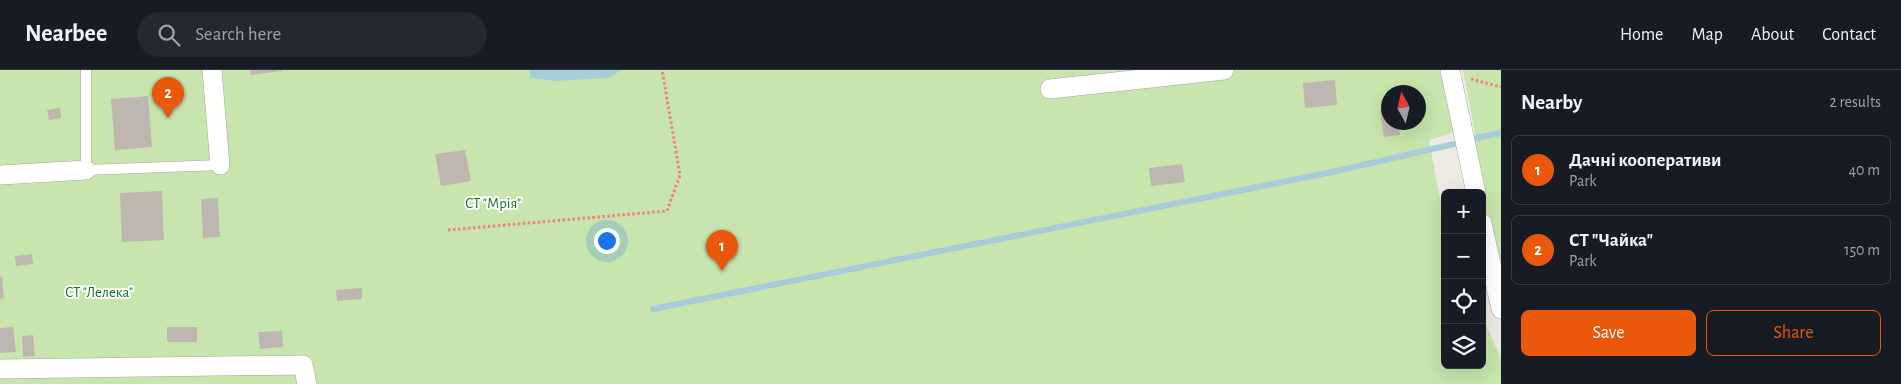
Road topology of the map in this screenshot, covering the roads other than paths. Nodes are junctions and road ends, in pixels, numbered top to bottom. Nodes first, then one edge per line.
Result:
1 (86, 70) edge
2 (212, 70) edge
3 (1224, 70) edge
4 (1451, 71) edge
5 (1050, 89) dead end
6 (220, 165) joint
7 (86, 170) junction
8 (0, 175) edge
9 (1475, 189) edge
10 (1484, 234) edge
11 (1501, 309) edge
12 (0, 369) edge
13 (307, 384) edge

1 - 7 lane
2 - 6 street
3 - 5 street
4 - 9 street
6 - 7 lane
7 - 8 street
10 - 11 street
12 - 13 street

